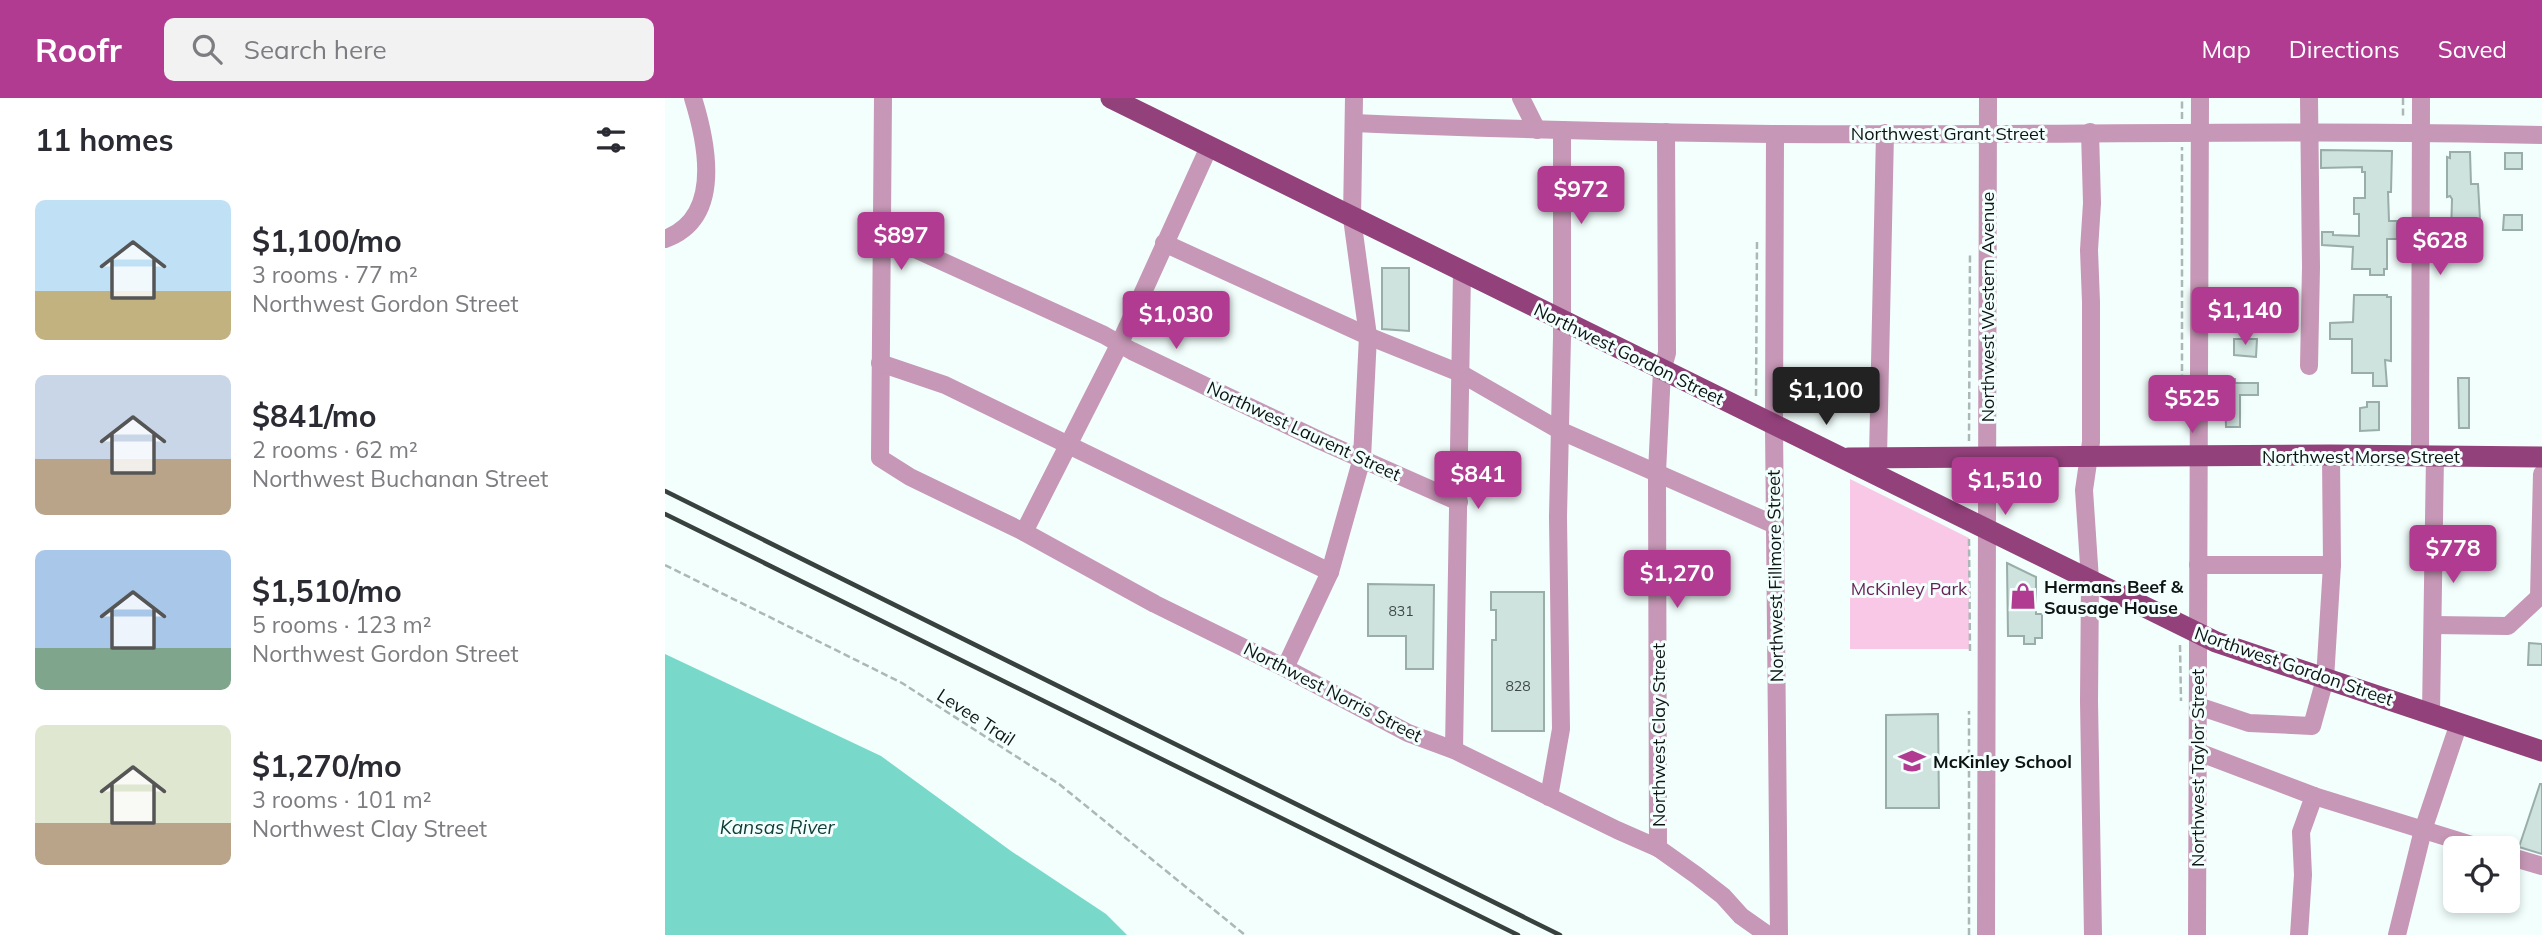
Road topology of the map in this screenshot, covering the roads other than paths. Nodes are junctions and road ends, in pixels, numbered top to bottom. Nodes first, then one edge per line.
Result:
1 (694, 98) edge
2 (883, 98) edge
3 (1111, 98) edge
4 (1354, 98) edge
5 (1521, 98) edge
6 (1988, 98) edge
7 (2200, 98) edge
8 (2309, 98) edge
9 (2421, 98) edge
10 (1354, 123) junction
11 (1537, 130) junction
12 (1562, 131) junction
13 (1666, 132) junction
14 (1987, 132) junction
15 (2090, 132) junction
16 (2200, 132) junction
17 (2412, 132) junction
18 (1885, 133) junction
19 (2308, 133) junction
20 (1775, 134) junction
21 (2542, 135) edge
22 (1209, 146) junction
23 (1352, 218) junction
24 (665, 239) edge
25 (882, 239) junction
26 (1164, 243) junction
27 (1462, 271) junction
28 (1561, 321) junction
29 (1368, 336) junction
30 (1120, 343) junction
31 (880, 363) junction
32 (2309, 366) dead end
33 (1662, 371) junction
34 (1460, 373) junction
35 (1765, 421) junction
36 (1559, 430) junction
37 (1068, 445) junction
38 (1987, 449) junction
39 (2330, 455) junction
40 (2199, 456) junction
41 (2427, 456) junction
42 (1878, 457) junction
43 (2089, 457) junction
44 (2542, 457) edge
45 (1362, 458) junction
46 (1843, 458) junction
47 (1657, 472) junction
48 (2542, 474) edge
49 (1459, 502) junction
50 (1775, 525) junction
51 (1024, 532) junction
52 (1977, 533) junction
53 (2198, 565) junction
54 (2332, 565) junction
55 (1330, 572) junction
56 (2090, 580) junction
57 (2433, 625) junction
58 (2198, 634) junction
59 (1285, 668) junction
60 (2325, 679) junction
61 (2198, 706) junction
62 (2431, 713) junction
63 (2459, 723) junction
64 (1454, 750) junction
65 (2542, 751) edge
66 (2198, 752) junction
67 (2314, 796) junction
68 (1549, 797) junction
69 (2423, 830) junction
70 (2443, 836) edge
71 (1658, 848) junction
72 (2520, 860) edge
73 (2542, 866) edge
74 (1768, 935) edge
75 (1779, 935) edge
76 (1986, 935) edge
77 (2093, 935) edge
78 (2197, 935) edge
79 (2299, 935) edge
80 (2396, 935) edge

1 - 24 street
2 - 25 street
3 - 22 main road, Northwest Gordon Street
4 - 10 street
5 - 11 street
6 - 14 street, Northwest Western Avenue
7 - 16 street, Northwest Taylor Street
8 - 19 street
9 - 17 street
10 - 11 street, Northwest Grant Street
10 - 23 street
11 - 12 street, Northwest Grant Street
12 - 13 street, Northwest Grant Street
12 - 28 street
13 - 20 street, Northwest Grant Street
13 - 33 street, Northwest Clay Street
14 - 15 street, Northwest Grant Street
14 - 18 street, Northwest Grant Street
14 - 38 street, Northwest Western Avenue
15 - 16 street, Northwest Grant Street
15 - 43 street
16 - 19 street, Northwest Grant Street
16 - 40 street, Northwest Taylor Street
17 - 19 street, Northwest Grant Street
17 - 21 street, Northwest Grant Street
17 - 41 street
18 - 20 street, Northwest Grant Street
18 - 42 street
19 - 32 street
20 - 35 street, Northwest Fillmore Street
22 - 23 main road, Northwest Gordon Street
22 - 26 street
23 - 27 main road, Northwest Gordon Street
23 - 29 street
25 - 30 street, Northwest Laurent Street
25 - 31 street
26 - 29 street
26 - 30 street
27 - 28 main road, Northwest Gordon Street
27 - 34 street
28 - 33 main road, Northwest Gordon Street
28 - 36 street
29 - 34 street
29 - 45 street
30 - 37 street
30 - 45 street, Northwest Laurent Street
31 - 37 street
31 - 51 street, Northwest Norris Street
33 - 35 main road, Northwest Gordon Street
33 - 47 street, Northwest Clay Street
34 - 36 street
34 - 49 street
35 - 46 main road, Northwest Gordon Street
35 - 50 street, Northwest Fillmore Street
36 - 47 street
36 - 68 street
37 - 51 street
37 - 55 street
38 - 42 main road, Northwest Morse Street
38 - 43 main road, Northwest Morse Street
38 - 52 street, Northwest Western Avenue
39 - 40 main road, Northwest Morse Street
39 - 41 main road, Northwest Morse Street
39 - 54 street
40 - 43 main road, Northwest Morse Street
40 - 53 street, Northwest Taylor Street
41 - 44 main road, Northwest Morse Street
41 - 57 street
42 - 46 main road, Northwest Morse Street
43 - 56 street
45 - 49 street, Northwest Laurent Street
45 - 55 street
46 - 52 main road, Northwest Gordon Street
47 - 50 street
47 - 71 street, Northwest Clay Street
48 - 57 street
49 - 64 street
50 - 75 street, Northwest Fillmore Street
51 - 59 street, Northwest Norris Street
52 - 56 main road, Northwest Gordon Street
52 - 76 street, Northwest Western Avenue
53 - 54 street
53 - 58 street, Northwest Taylor Street
54 - 60 street
55 - 59 street
56 - 58 main road, Northwest Gordon Street
56 - 77 street
57 - 62 street
58 - 60 main road, Northwest Gordon Street
58 - 61 street, Northwest Taylor Street
59 - 64 street, Northwest Norris Street
60 - 61 street
60 - 62 main road, Northwest Gordon Street
61 - 66 street, Northwest Taylor Street
62 - 63 main road, Northwest Gordon Street
63 - 65 main road, Northwest Gordon Street
63 - 69 street
64 - 68 street, Northwest Norris Street
66 - 67 street
66 - 78 street, Northwest Taylor Street
67 - 69 street
67 - 79 street
68 - 71 street, Northwest Norris Street
69 - 70 street
69 - 80 street
71 - 74 street, Northwest Norris Street
72 - 73 street

